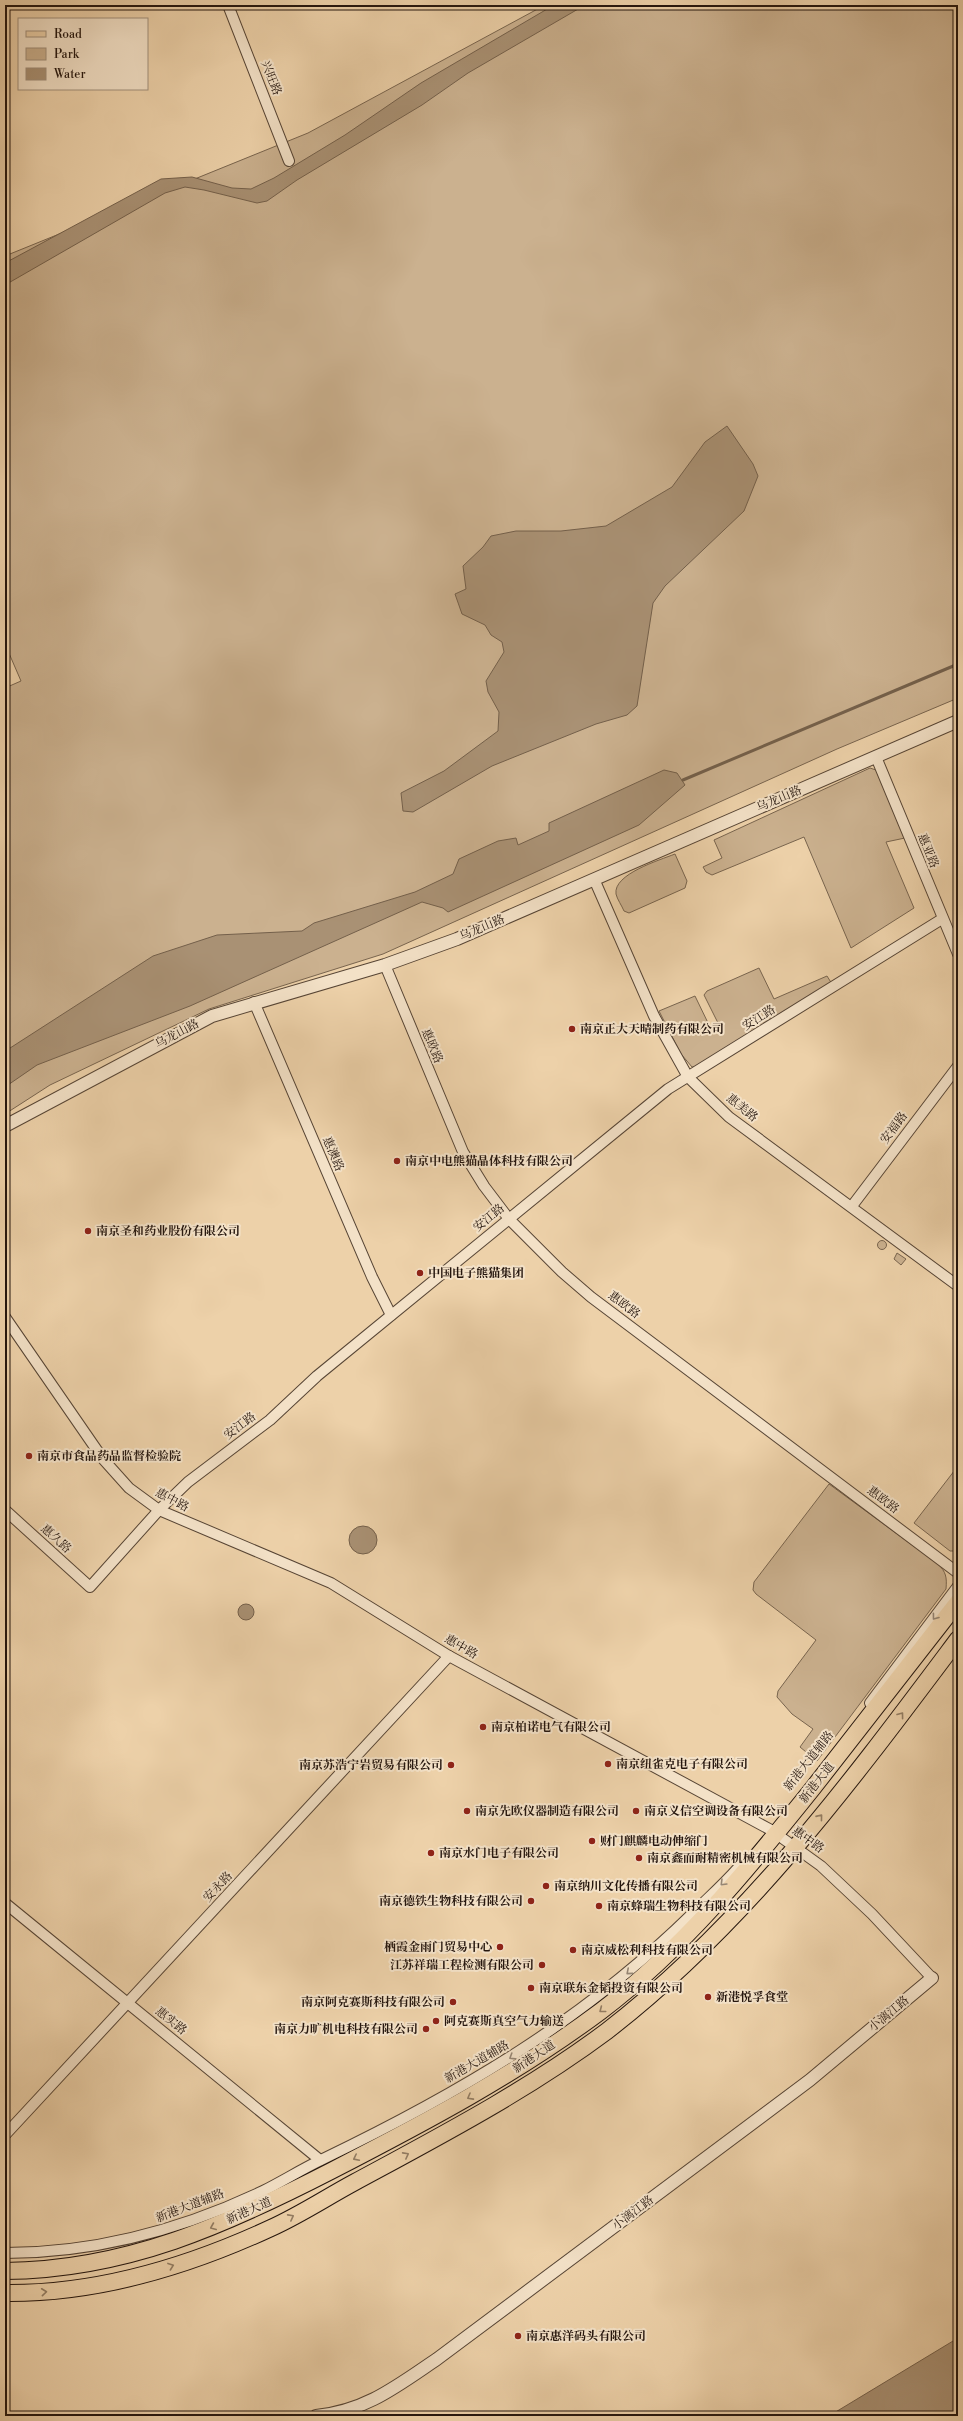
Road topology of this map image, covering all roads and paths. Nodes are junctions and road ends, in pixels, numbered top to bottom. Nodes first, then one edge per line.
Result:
1 (228, 5) edge
2 (289, 161) dead end
3 (958, 721) edge
4 (876, 757) junction
5 (594, 879) junction
6 (942, 919) junction
7 (958, 954) edge
8 (385, 966) junction
9 (254, 1002) junction
10 (958, 1066) edge
11 (688, 1077) junction
12 (5, 1126) edge
13 (852, 1206) junction
14 (509, 1219) junction
15 (958, 1286) edge
16 (391, 1315) junction
17 (5, 1317) edge
18 (5, 1510) edge
19 (159, 1510) junction
20 (958, 1573) edge
21 (958, 1586) edge
22 (90, 1587) joint
23 (958, 1602) edge
24 (958, 1639) edge
25 (449, 1656) junction
26 (774, 1831) junction
27 (795, 1847) junction
28 (5, 1903) edge
29 (932, 1978) joint
30 (127, 2002) junction
31 (5, 2135) edge
32 (320, 2160) junction
33 (5, 2253) edge
34 (5, 2270) edge
35 (5, 2292) edge
36 (316, 2416) edge

1 - 2 street, 兴旺路
3 - 4 street, 乌龙山路
4 - 5 street, 乌龙山路
4 - 6 street, 惠亚路
5 - 8 street, 乌龙山路
5 - 11 street, 惠美路
6 - 7 street, 惠亚路
6 - 11 street, 安江路
8 - 9 street, 乌龙山路
8 - 14 street, 惠欧路
9 - 12 street, 乌龙山路
9 - 16 street, 惠澳路
10 - 13 street, 安福路
11 - 13 street, 惠美路
11 - 14 street, 安江路
13 - 15 street, 惠美路
14 - 16 street, 安江路
14 - 20 street, 惠欧路
16 - 19 street, 安江路
17 - 19 street, 惠中路
18 - 22 street, 惠久路
19 - 22 street, 安江路
19 - 25 street, 惠中路
21 -> 26 street, 新港大道辅路
23 - 26 main road, 新港大道
27 -> 24 main road, 新港大道
25 - 26 street, 惠中路
25 - 30 street, 安永路
26 - 27 street, 惠中路
26 -> 32 street, 新港大道辅路
26 -> 34 main road, 新港大道
27 - 29 street, 惠中路
35 -> 27 main road, 新港大道
28 - 30 street, 惠实路
29 - 36 street, 小漓江路
30 - 31 street, 安永路
30 - 32 street, 惠实路
32 - 33 street, 新港大道辅路

